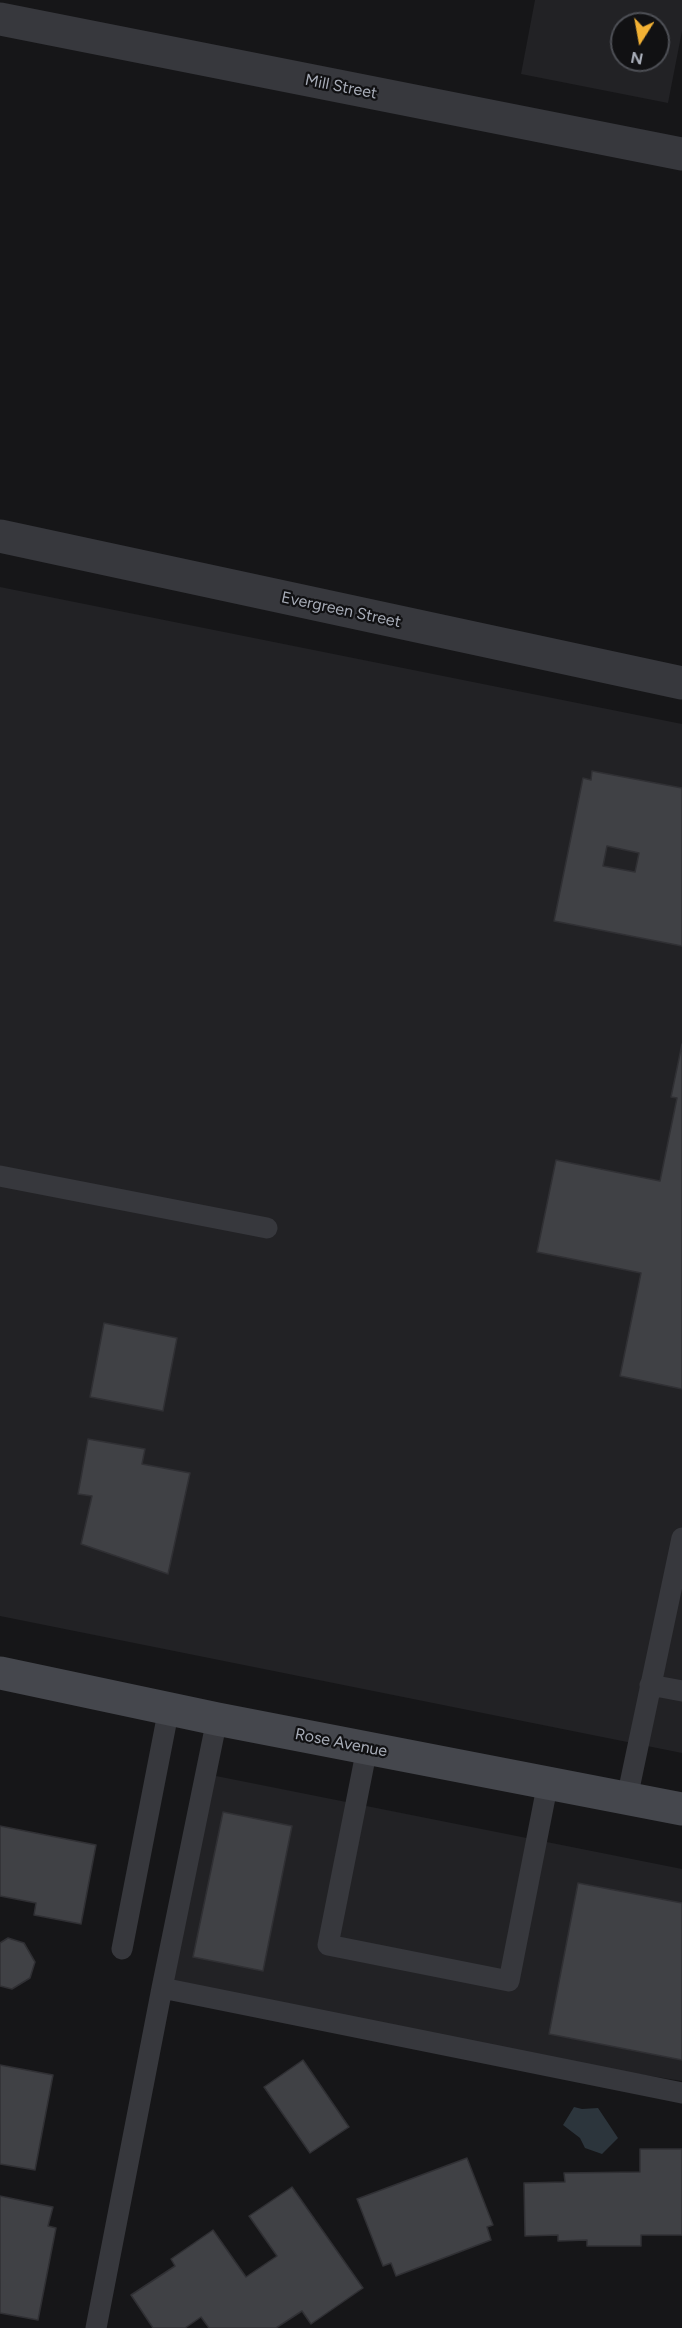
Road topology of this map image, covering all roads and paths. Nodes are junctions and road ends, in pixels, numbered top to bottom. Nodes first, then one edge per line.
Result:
1 (0, 19) edge
2 (682, 154) edge
3 (0, 536) edge
4 (682, 683) edge
5 (0, 1176) edge
6 (267, 1228) dead end
7 (682, 1538) edge
8 (677, 1587) edge
9 (0, 1673) edge
10 (650, 1685) junction
11 (682, 1691) edge
12 (169, 1708) junction
13 (217, 1719) junction
14 (367, 1748) junction
15 (548, 1782) junction
16 (627, 1798) junction
17 (682, 1809) edge
18 (122, 1949) dead end
19 (162, 1988) junction
20 (682, 2093) edge
21 (96, 2328) edge

1 - 2 street, Mill Street
3 - 4 street, Evergreen Street
5 - 6 lane
7 - 8 lane
8 - 10 lane
9 - 12 street, Rose Avenue
10 - 11 lane
10 - 16 lane
12 - 13 street, Rose Avenue
12 - 18 lane
13 - 14 street, Rose Avenue
13 - 19 lane
14 - 15 street, Rose Avenue
14 - 15 lane
15 - 16 street, Rose Avenue
16 - 17 street, Rose Avenue
19 - 20 lane
19 - 21 lane

